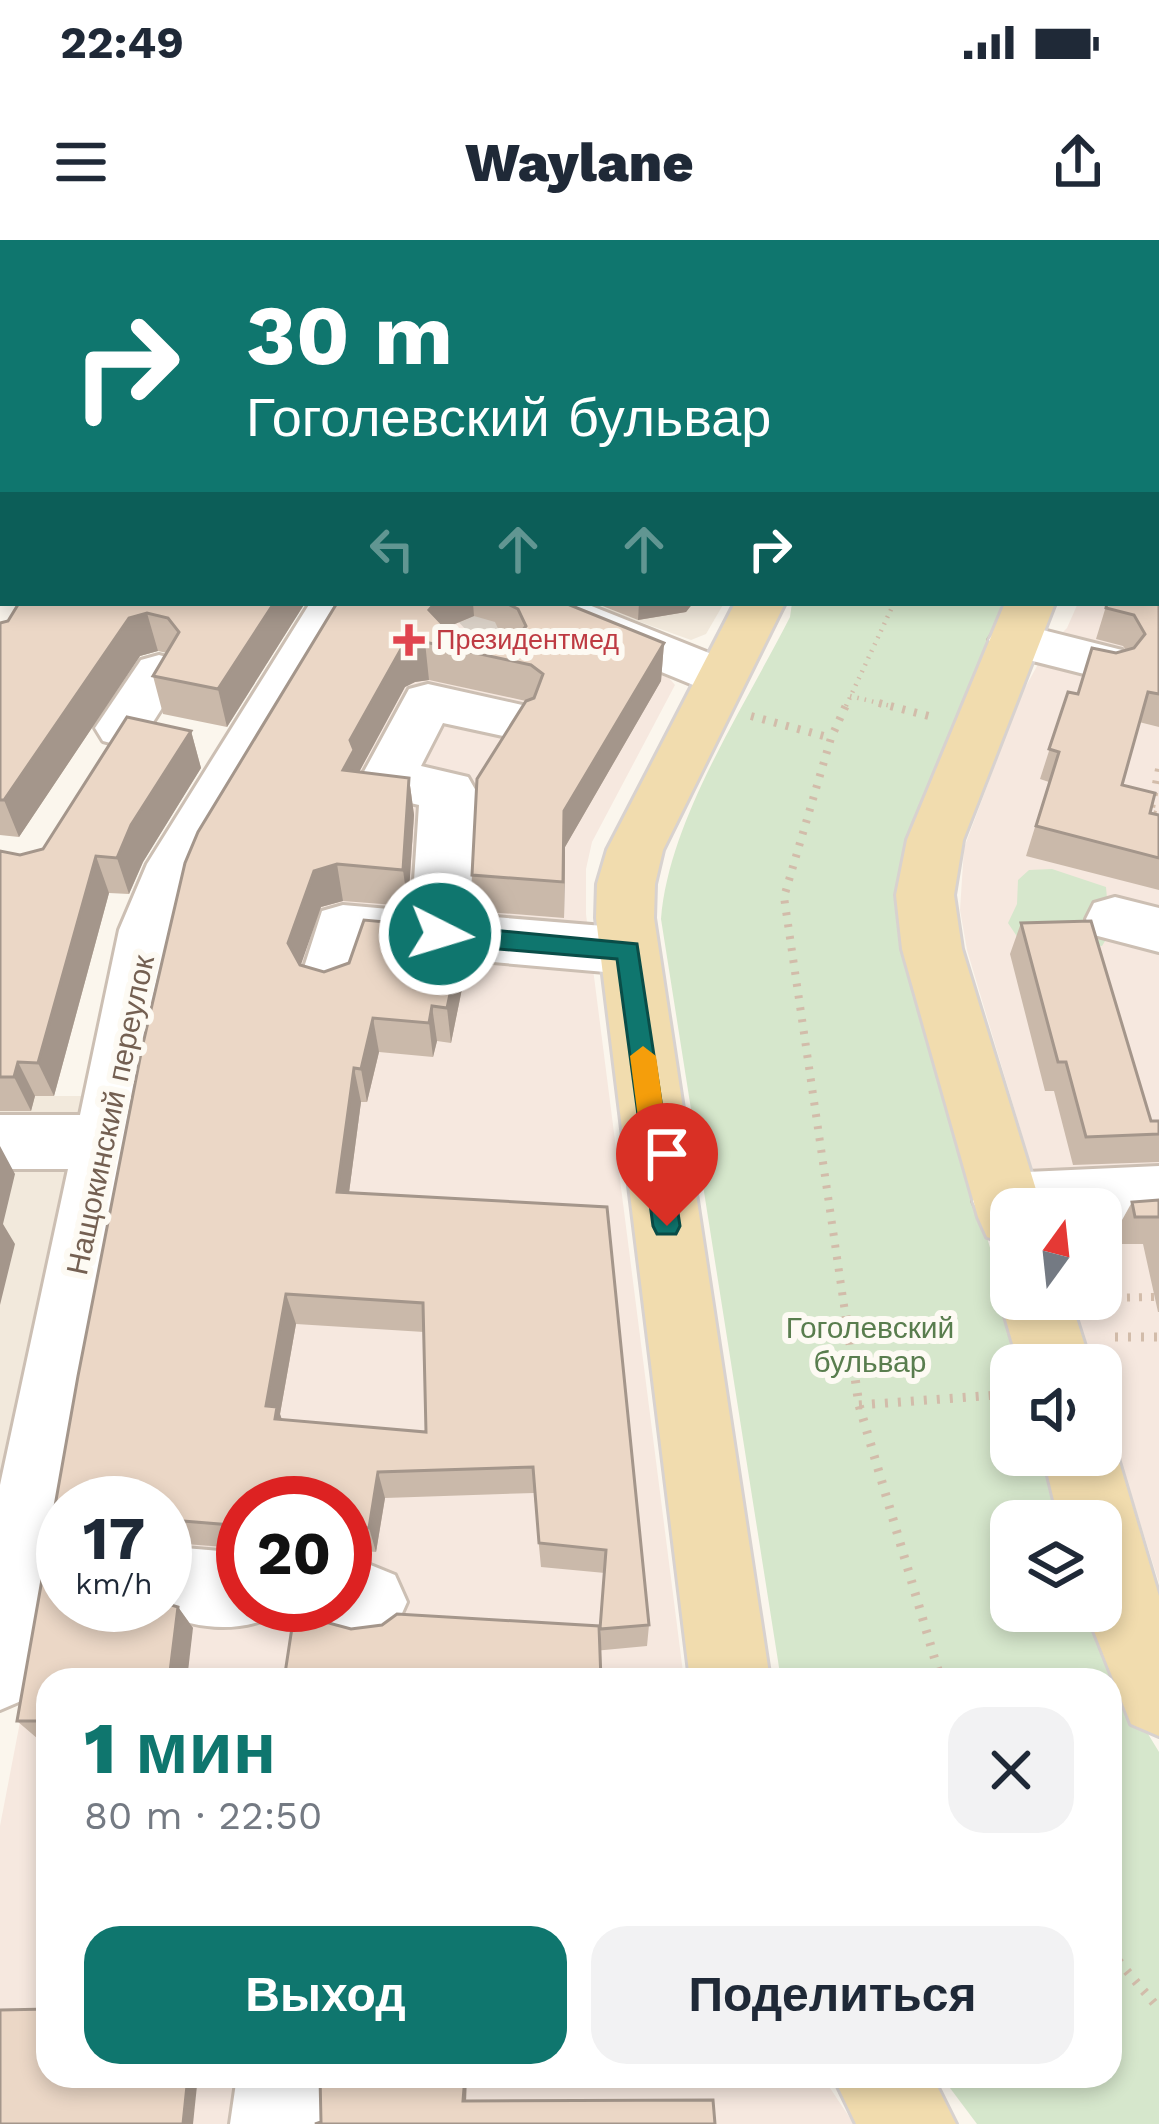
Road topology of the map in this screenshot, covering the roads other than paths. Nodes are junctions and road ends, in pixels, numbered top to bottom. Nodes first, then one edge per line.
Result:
1 (333, 606) edge
2 (514, 606) edge
3 (759, 606) edge
4 (1023, 622) edge
5 (1135, 669) edge
6 (159, 672) edge
7 (731, 695) junction
8 (512, 720) edge
9 (243, 754) junction
10 (440, 934) junction
11 (628, 951) junction
12 (329, 980) edge
13 (0, 1142) edge
14 (103, 1142) junction
15 (1003, 1188) edge
16 (1159, 1194) edge
17 (1122, 1198) edge
18 (22, 1448) edge
19 (1122, 1601) edge
20 (17, 1628) edge
21 (728, 1668) edge
22 (1159, 1696) edge
23 (886, 2088) edge
24 (910, 2124) edge

1 - 9 street, Нащокинский переулок
2 - 7 street
3 - 7 main road
4 - 5 street
4 - 15 main road
6 - 9 street
7 - 11 main road
8 - 10 street
9 - 14 street, Нащокинский переулок
10 - 11 street
10 - 12 street
11 - 21 main road
13 - 14 street
14 - 18 street, Нащокинский переулок
16 - 17 street
18 - 20 street, Нащокинский переулок
19 - 22 main road
23 - 24 main road

